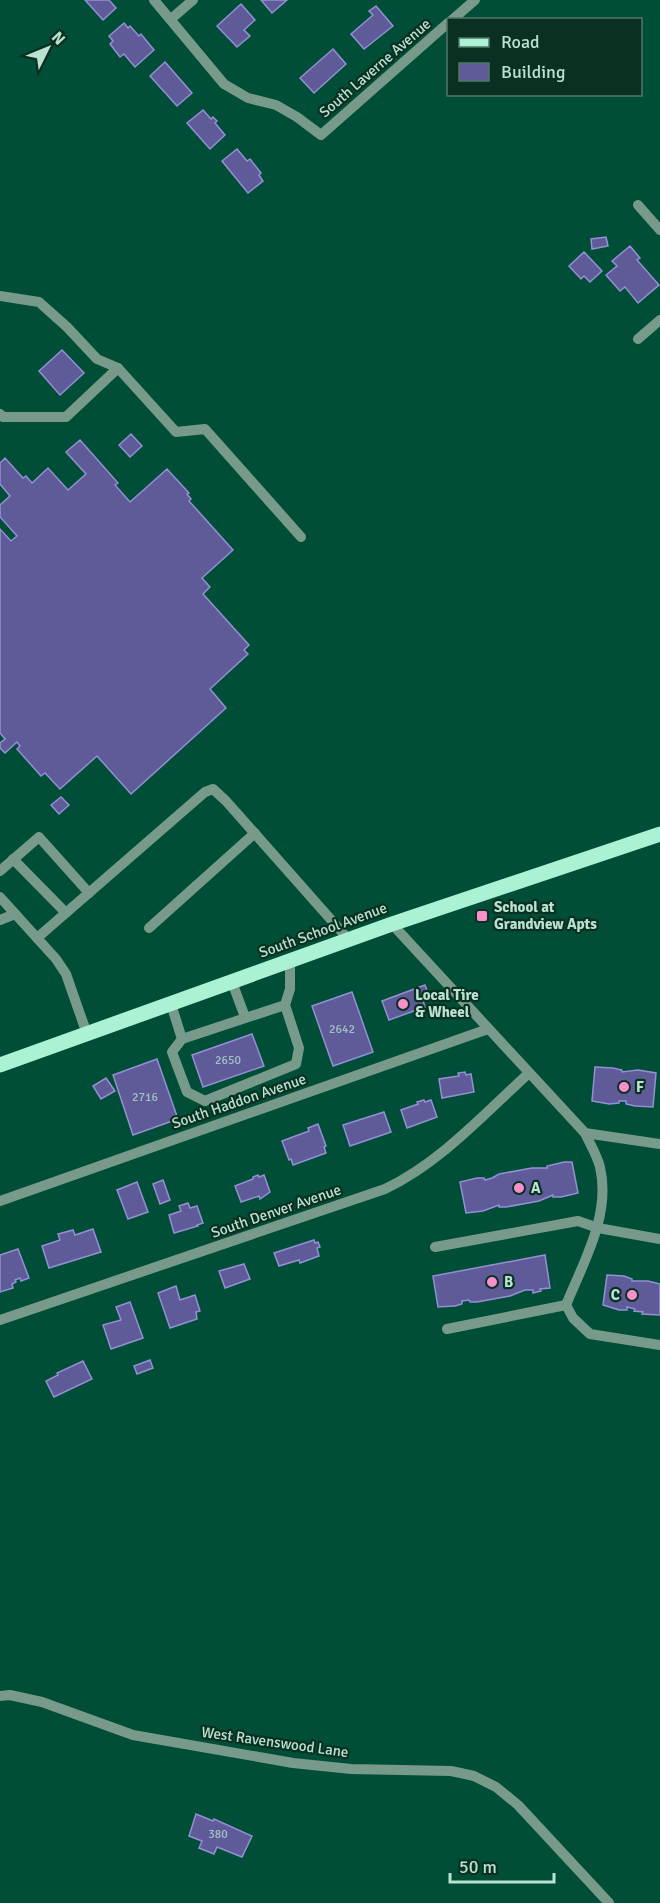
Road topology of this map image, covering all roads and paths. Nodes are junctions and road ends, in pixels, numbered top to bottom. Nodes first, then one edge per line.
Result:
1 (154, 0) edge
2 (193, 0) edge
3 (475, 0) edge
4 (455, 18) edge
5 (171, 19) junction
6 (447, 24) edge
7 (638, 205) dead end
8 (660, 230) edge
9 (0, 296) edge
10 (660, 320) edge
11 (638, 339) dead end
12 (118, 368) junction
13 (1, 417) edge
14 (302, 537) dead end
15 (255, 833) junction
16 (660, 834) edge
17 (14, 859) junction
18 (0, 871) edge
19 (89, 893) junction
20 (0, 897) edge
21 (66, 913) junction
22 (15, 914) junction
23 (0, 920) edge
24 (392, 924) junction
25 (149, 928) dead end
26 (37, 938) junction
27 (349, 940) junction
28 (290, 961) junction
29 (232, 982) junction
30 (171, 1004) junction
31 (285, 1005) junction
32 (246, 1017) junction
33 (488, 1029) junction
34 (87, 1034) junction
35 (182, 1039) junction
36 (0, 1065) edge
37 (529, 1073) junction
38 (585, 1133) junction
39 (660, 1144) edge
40 (0, 1202) edge
41 (597, 1228) junction
42 (660, 1239) edge
43 (435, 1247) dead end
44 (566, 1305) junction
45 (0, 1320) edge
46 (447, 1329) dead end
47 (660, 1345) edge
48 (0, 1696) edge
49 (609, 1903) edge

1 - 5 street
2 - 5 street
3 - 4 street, South Laverne Avenue
5 - 6 street, South Laverne Avenue
7 - 8 street
9 - 12 street
10 - 11 street
12 - 13 street
12 - 14 street
15 - 19 street
15 - 25 street
15 - 27 street
16 - 24 main road, South School Avenue
17 - 18 street
17 - 19 street
17 - 21 street
19 - 21 street
20 - 22 street
21 - 26 street
22 - 23 street
22 - 26 street
24 - 27 main road, South School Avenue
24 - 33 street
26 - 34 street
27 - 28 main road, South School Avenue
28 - 29 main road, South School Avenue
28 - 31 street
29 - 30 main road, South School Avenue
29 - 32 street
30 - 34 main road, South School Avenue
30 - 35 street
31 - 32 street
31 - 35 street
32 - 35 street
33 - 37 street
33 - 40 street, South Haddon Avenue
34 - 36 main road, South School Avenue
37 - 38 street
37 - 45 street, South Denver Avenue
38 - 39 street
38 - 41 street
41 - 42 street
41 - 43 street
41 - 44 street
44 - 46 street
44 - 47 street
48 - 49 street, West Ravenswood Lane

